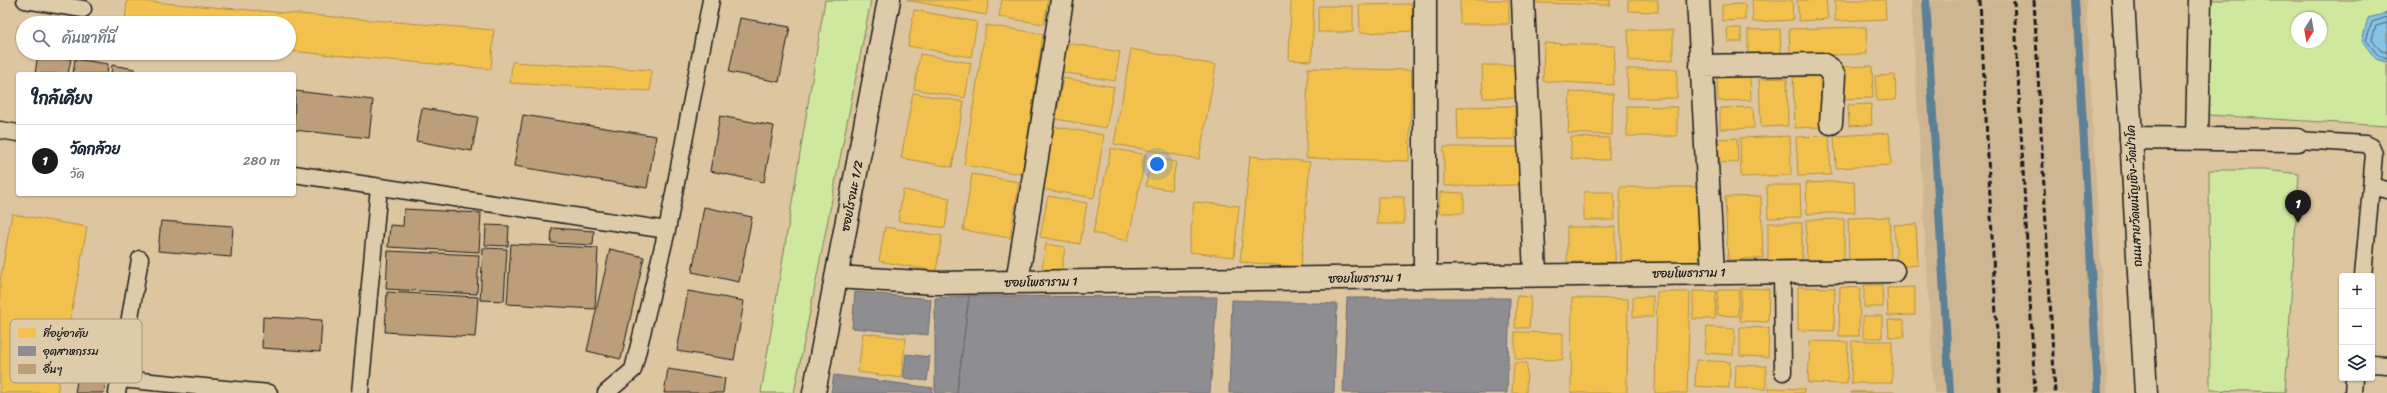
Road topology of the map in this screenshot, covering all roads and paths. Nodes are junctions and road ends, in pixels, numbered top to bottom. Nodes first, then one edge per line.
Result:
1 (25, 0) edge
2 (711, 0) edge
3 (890, 0) edge
4 (1062, 0) edge
5 (1425, 0) edge
6 (1523, 0) edge
7 (1698, 0) edge
8 (2123, 0) edge
9 (2200, 0) edge
10 (83, 9) dead end
11 (1701, 66) junction
12 (1831, 123) dead end
13 (0, 130) edge
14 (16, 133) edge
15 (2131, 138) junction
16 (2197, 138) junction
17 (2297, 140) joint
18 (296, 174) edge
19 (2371, 186) junction
20 (379, 187) junction
21 (2387, 190) edge
22 (667, 230) junction
23 (140, 259) dead end
24 (1894, 271) dead end
25 (1782, 272) junction
26 (1713, 273) junction
27 (2363, 273) edge
28 (1535, 275) junction
29 (836, 277) junction
30 (1425, 277) junction
31 (1017, 282) junction
32 (130, 319) edge
33 (2375, 364) edge
34 (2387, 365) edge
35 (1783, 372) dead end
36 (2354, 381) edge
37 (118, 386) edge
38 (269, 393) edge
39 (360, 393) edge
40 (606, 393) edge
41 (814, 393) edge
42 (2146, 393) edge
43 (2353, 393) edge

1 - 10 lane
2 - 22 lane
3 - 29 street, ซอยโรจนะ 1/2
4 - 31 street
5 - 30 street
6 - 28 street
7 - 11 street
8 - 15 street, ถนนสายวัดพนัญเชิง-วัดป่าโค
9 - 16 street
11 - 12 street
11 - 26 street
13 - 14 lane
15 - 16 street
15 - 42 street, ถนนสายวัดพนัญเชิง-วัดป่าโค
16 - 17 street
17 - 19 lane
18 - 20 lane
19 - 21 lane
19 - 27 lane
20 - 22 lane
20 - 39 lane
22 - 40 lane
23 - 32 lane
24 - 25 street, ซอยโพธาราม 1
25 - 26 street, ซอยโพธาราม 1
25 - 35 lane
26 - 28 street, ซอยโพธาราม 1
28 - 30 street, ซอยโพธาราม 1
29 - 31 street, ซอยโพธาราม 1
29 - 41 street, ซอยโรจนะ 1/2
30 - 31 street, ซอยโพธาราม 1
33 - 34 lane
36 - 43 lane
37 - 38 lane

